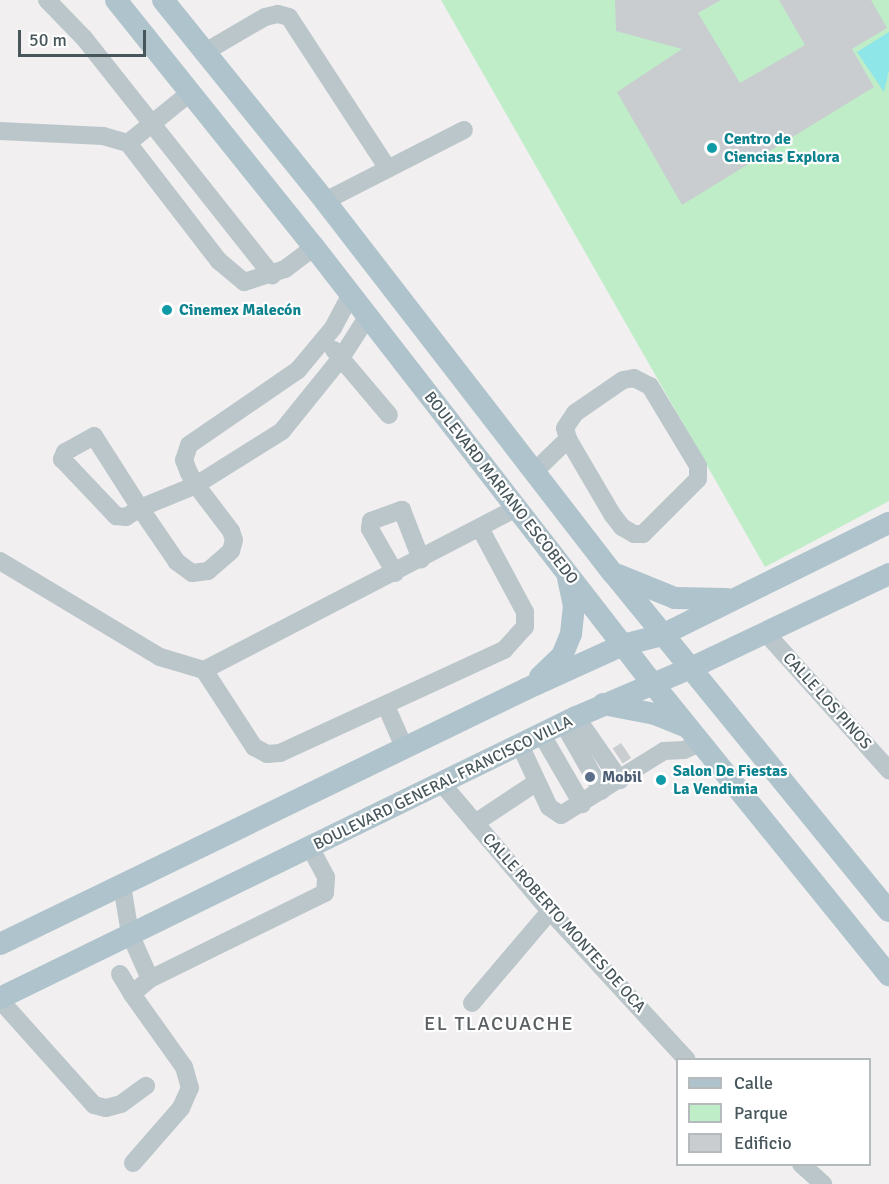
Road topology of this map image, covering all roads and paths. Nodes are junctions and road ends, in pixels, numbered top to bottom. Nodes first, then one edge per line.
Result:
1 (48, 0) edge
2 (162, 0) edge
3 (121, 3) edge
4 (205, 52) junction
5 (233, 87) junction
6 (191, 92) junction
7 (151, 122) junction
8 (464, 130) dead end
9 (0, 131) edge
10 (128, 143) junction
11 (388, 169) junction
12 (325, 201) junction
13 (314, 247) junction
14 (272, 275) junction
15 (350, 296) junction
16 (368, 316) junction
17 (325, 339) junction
18 (341, 358) junction
19 (298, 370) junction
20 (314, 395) junction
21 (389, 415) dead end
22 (568, 439) junction
23 (535, 471) junction
24 (196, 485) junction
25 (140, 508) junction
26 (514, 509) junction
27 (889, 523) edge
28 (480, 528) junction
29 (421, 559) junction
30 (0, 561) edge
31 (563, 566) junction
32 (395, 573) junction
33 (613, 573) junction
34 (889, 574) edge
35 (732, 599) junction
36 (765, 632) junction
37 (662, 635) junction
38 (623, 645) junction
39 (691, 668) junction
40 (204, 670) junction
41 (653, 684) junction
42 (526, 689) junction
43 (603, 704) junction
44 (386, 706) junction
45 (569, 720) junction
46 (542, 735) junction
47 (697, 736) junction
48 (520, 745) junction
49 (404, 747) junction
50 (889, 770) edge
51 (620, 780) junction
52 (537, 782) junction
53 (443, 785) junction
54 (602, 791) junction
55 (582, 804) junction
56 (475, 823) junction
57 (311, 849) junction
58 (122, 885) junction
59 (550, 911) junction
60 (889, 911) edge
61 (130, 934) junction
62 (4, 937) edge
63 (120, 974) dead end
64 (889, 975) edge
65 (150, 979) junction
66 (132, 994) junction
67 (0, 999) edge
68 (472, 1003) dead end
69 (686, 1058) edge
70 (146, 1086) dead end
71 (133, 1163) dead end
72 (803, 1166) edge
73 (823, 1184) edge

1 - 7 street
2 - 4 main road
3 - 6 main road, BOULEVARD MARIANO ESCOBEDO
4 - 5 main road
4 - 11 street
5 - 6 main road
5 - 12 main road
6 - 7 street
6 - 13 main road, BOULEVARD MARIANO ESCOBEDO
7 - 10 street
7 - 14 street
8 - 11 street
9 - 10 street
10 - 14 street
11 - 12 street
12 - 23 main road
13 - 14 street
13 - 15 main road, BOULEVARD MARIANO ESCOBEDO
15 - 16 main road, BOULEVARD MARIANO ESCOBEDO
15 - 17 street
16 - 18 street
16 - 26 main road, BOULEVARD MARIANO ESCOBEDO
17 - 18 street
17 - 19 street
18 - 20 street
18 - 21 street
19 - 20 street
19 - 24 street
20 - 24 street
22 - 22 street
22 - 23 street
23 - 33 main road
24 - 25 street
24 - 25 street
25 - 25 street
26 - 28 street
26 - 31 main road, BOULEVARD MARIANO ESCOBEDO
27 - 35 main road
28 - 29 street
28 - 44 street
29 - 32 street
29 - 32 street
30 - 40 street
31 - 38 main road, BOULEVARD MARIANO ESCOBEDO
31 - 42 main road
32 - 40 street
33 - 35 main road
33 - 37 main road
34 - 36 main road, BOULEVARD GENERAL FRANCISCO VILLA
35 - 37 main road
36 - 39 main road, BOULEVARD GENERAL FRANCISCO VILLA
36 - 50 street, CALLE LOS PINOS
37 - 38 main road
37 - 39 main road
38 - 41 main road, BOULEVARD MARIANO ESCOBEDO
38 - 42 main road
39 - 41 main road, BOULEVARD GENERAL FRANCISCO VILLA
39 - 60 main road
40 - 44 street
41 - 43 main road, BOULEVARD GENERAL FRANCISCO VILLA
41 - 47 main road, BOULEVARD MARIANO ESCOBEDO
42 - 49 main road
43 - 45 main road, BOULEVARD GENERAL FRANCISCO VILLA
43 - 47 main road
44 - 49 street
45 - 46 main road, BOULEVARD GENERAL FRANCISCO VILLA
45 - 51 street
45 - 54 street
46 - 48 main road, BOULEVARD GENERAL FRANCISCO VILLA
46 - 55 street
47 - 51 street
47 - 64 main road, BOULEVARD MARIANO ESCOBEDO
48 - 52 street
48 - 53 main road, BOULEVARD GENERAL FRANCISCO VILLA
49 - 58 main road
51 - 54 street
52 - 55 street
52 - 56 street
53 - 56 street, CALLE ROBERTO MONTES DE OCA
53 - 57 main road, BOULEVARD GENERAL FRANCISCO VILLA
54 - 55 street
56 - 59 street, CALLE ROBERTO MONTES DE OCA
57 - 61 main road, BOULEVARD GENERAL FRANCISCO VILLA
57 - 65 street
58 - 61 street
58 - 62 main road
59 - 68 street
59 - 69 street, CALLE ROBERTO MONTES DE OCA
61 - 65 street
61 - 67 main road, BOULEVARD GENERAL FRANCISCO VILLA
63 - 66 street
65 - 66 street
66 - 71 street
67 - 70 street
72 - 73 street

